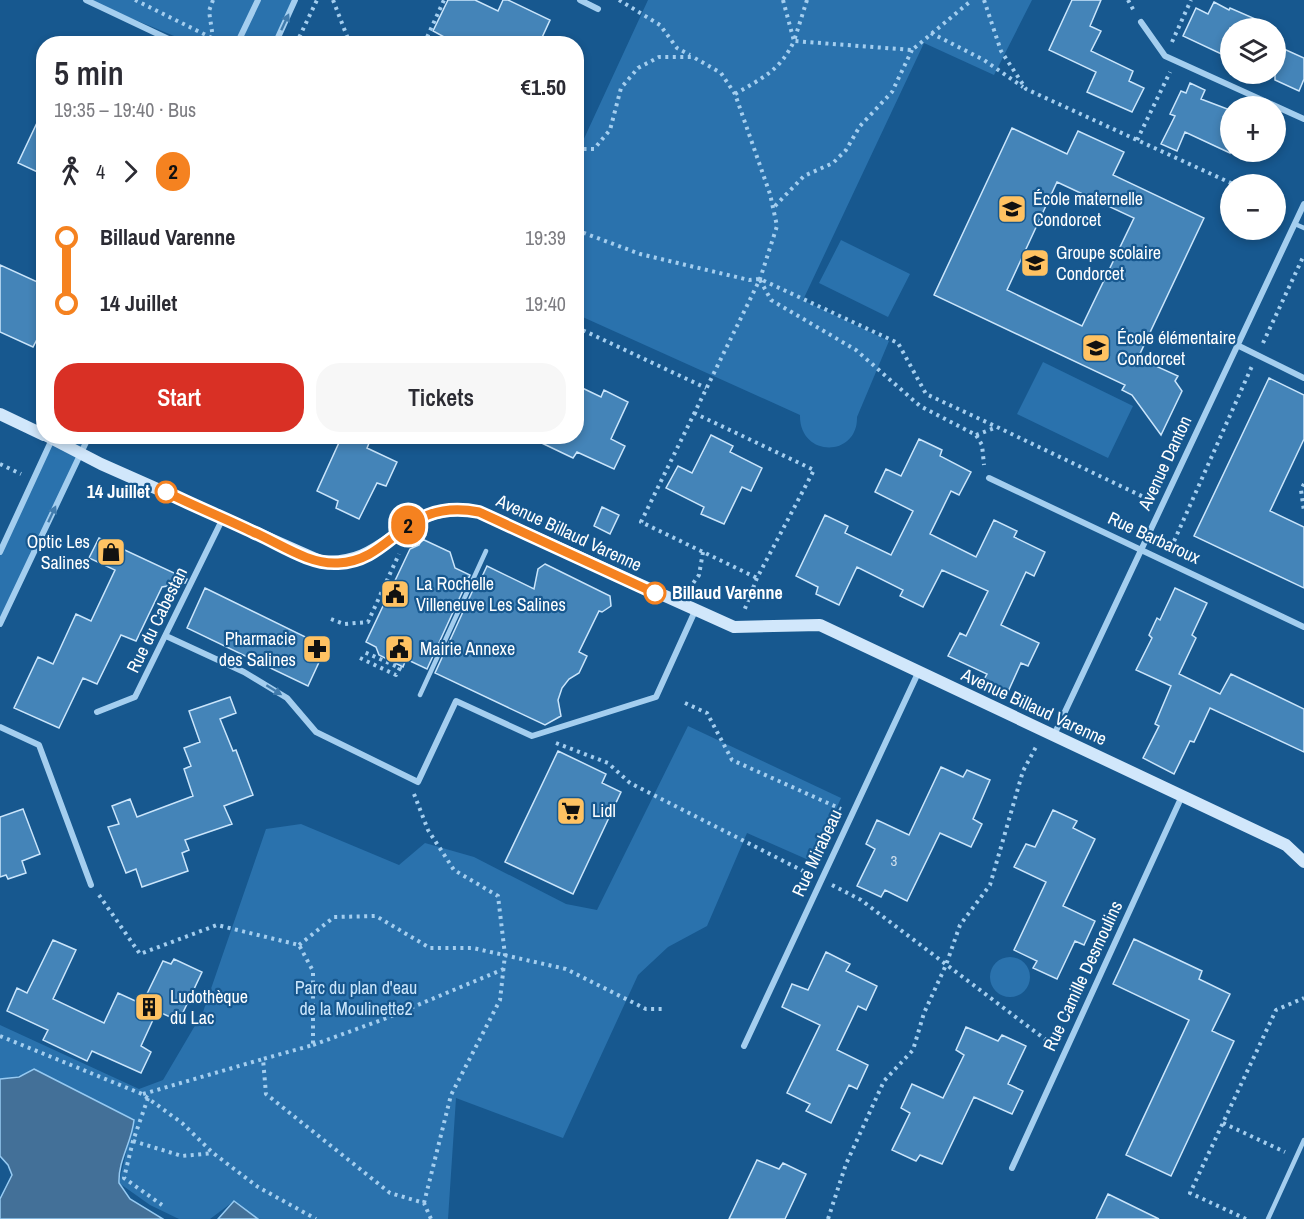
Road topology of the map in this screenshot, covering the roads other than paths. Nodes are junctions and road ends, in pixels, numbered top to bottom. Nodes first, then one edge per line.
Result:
1 (86, 0) edge
2 (258, 0) edge
3 (295, 0) edge
4 (580, 0) edge
5 (598, 9) dead end
6 (1141, 22) dead end
7 (162, 36) edge
8 (241, 36) edge
9 (279, 36) edge
10 (1304, 119) edge
11 (1304, 204) edge
12 (1295, 224) junction
13 (1304, 228) edge
14 (1237, 345) junction
15 (1304, 378) edge
16 (0, 414) edge
17 (36, 431) edge
18 (46, 444) edge
19 (63, 444) edge
20 (85, 444) edge
21 (81, 453) junction
22 (989, 478) road end
23 (223, 518) junction
24 (1141, 548) junction
25 (486, 551) dead end
26 (0, 552) edge
27 (695, 611) junction
28 (0, 624) edge
29 (1304, 627) edge
30 (166, 636) junction
31 (918, 673) junction
32 (420, 695) dead end
33 (97, 712) dead end
34 (0, 727) edge
35 (1049, 733) junction
36 (1182, 796) junction
37 (1304, 862) edge
38 (91, 885) road end
39 (744, 1046) dead end
40 (1304, 1140) edge
41 (1012, 1168) dead end
42 (1268, 1219) edge

1 - 7 street
2 - 8 street
9 -> 3 street
4 - 5 street
6 - 10 street
11 - 12 street, Avenue Danton
12 - 13 lane
12 - 14 street, Avenue Danton
14 - 15 street
14 - 24 street, Avenue Danton
16 - 17 street, Avenue Billaud Varenne
18 - 26 street
19 - 21 street, Avenue Billaud Varenne
20 - 21 street
21 - 23 street, Avenue Billaud Varenne
28 -> 21 street
22 - 24 street, Rue Barbaroux
23 - 27 street, Avenue Billaud Varenne
23 - 30 street, Rue du Cabestan
24 - 29 street, Rue Barbaroux
24 - 35 street, Avenue Danton
25 - 32 lane
30 -> 27 street
27 - 31 street, Avenue Billaud Varenne
30 - 33 street, Rue du Cabestan
31 - 35 street, Avenue Billaud Varenne
31 - 39 street, Rue Mirabeau
34 - 38 street
35 - 36 street, Avenue Billaud Varenne
36 - 37 street, Avenue Billaud Varenne
36 - 41 street, Rue Camille Desmoulins
40 - 42 lane

